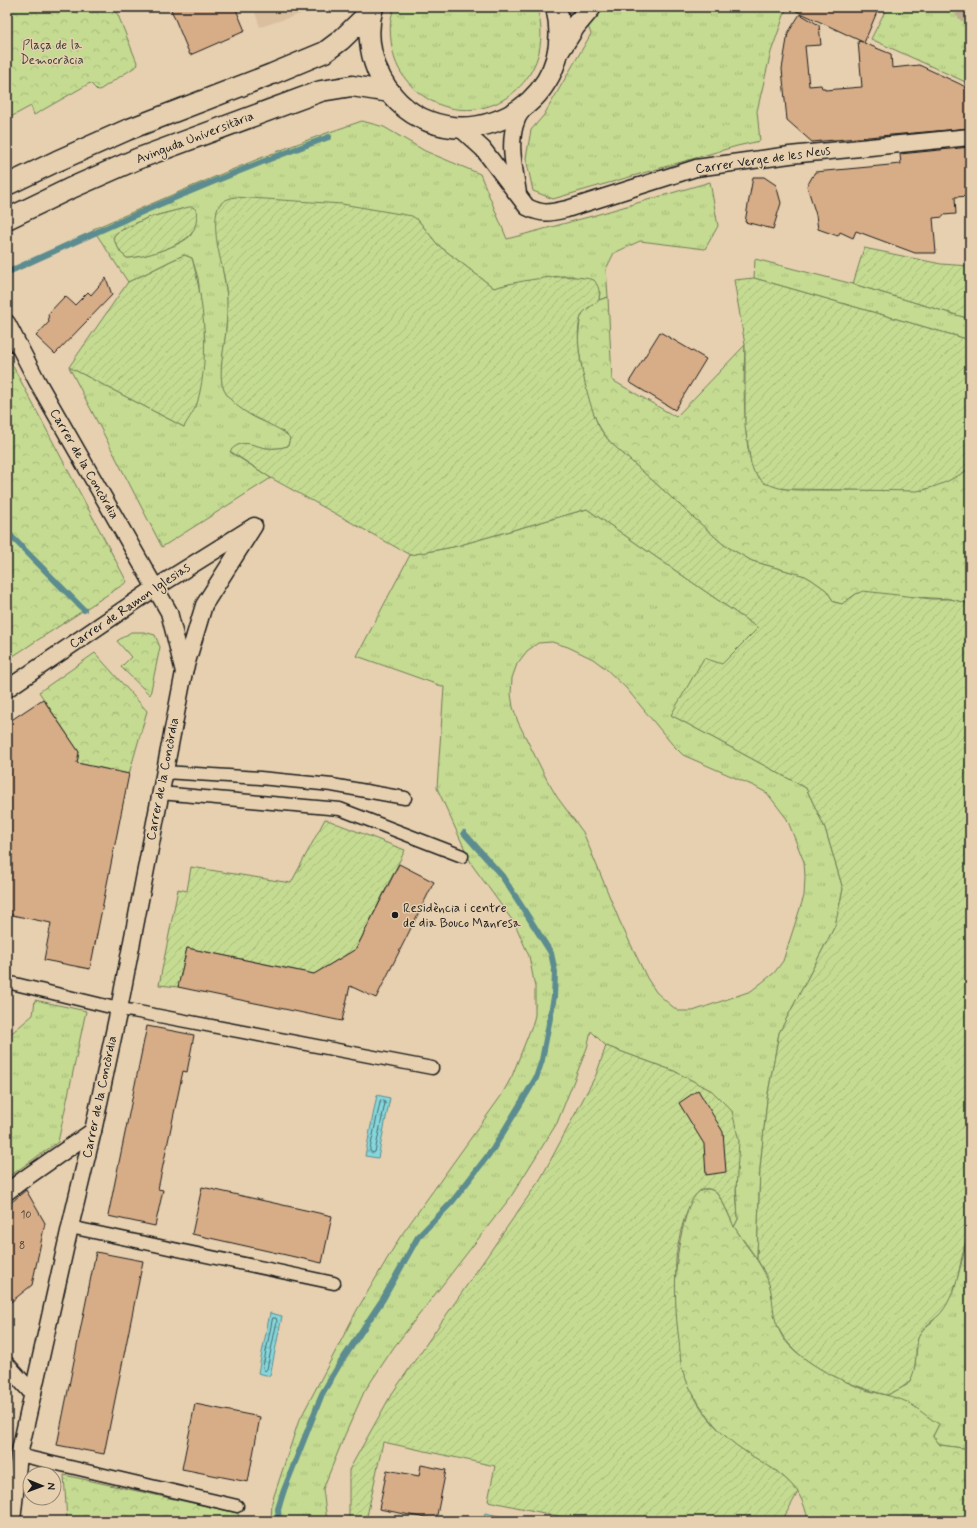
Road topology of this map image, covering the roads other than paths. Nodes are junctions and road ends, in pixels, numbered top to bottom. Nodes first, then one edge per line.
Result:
1 (556, 7) edge
2 (591, 7) edge
3 (372, 9) edge
4 (558, 52) junction
5 (390, 92) junction
6 (526, 105) junction
7 (460, 128) junction
8 (970, 137) edge
9 (7, 185) edge
10 (519, 198) junction
11 (7, 219) edge
12 (7, 323) edge
13 (254, 526) joint
14 (155, 588) junction
15 (184, 672) junction
16 (7, 689) edge
17 (164, 772) junction
18 (160, 793) junction
19 (405, 798) dead end
20 (462, 856) dead end
21 (7, 982) edge
22 (119, 1009) junction
23 (432, 1068) dead end
24 (93, 1132) junction
25 (7, 1192) edge
26 (70, 1227) junction
27 (334, 1283) dead end
28 (7, 1365) edge
29 (33, 1394) junction
30 (19, 1455) junction
31 (237, 1506) dead end
32 (12, 1521) edge

1 - 4 street
2 - 4 street
3 - 5 street
3 - 9 street
4 - 6 street
5 - 7 street
5 - 11 street, Avinguda Universitària
6 - 7 street
6 - 10 street
7 - 10 street, Carrer Verge de les Neus
8 - 10 street, Carrer Verge de les Neus
12 - 14 street, Carrer de la Concòrdia
13 - 14 street, Carrer de Ramon Iglesias
13 - 15 street, Carrer de la Concòrdia
14 - 15 street, Carrer de la Concòrdia
14 - 16 street, Carrer de Ramon Iglesias
15 - 17 street, Carrer de la Concòrdia
17 - 18 street, Carrer de la Concòrdia
17 - 19 street
18 - 20 street
18 - 22 street, Carrer de la Concòrdia
21 - 22 street
22 - 23 street
22 - 24 street, Carrer de la Concòrdia
24 - 25 street
24 - 26 street, Carrer de la Concòrdia
26 - 27 street
26 - 29 street, Carrer de la Concòrdia
28 - 29 street
29 - 30 street, Carrer de la Concòrdia
30 - 31 street
30 - 32 street, Carrer de la Concòrdia

